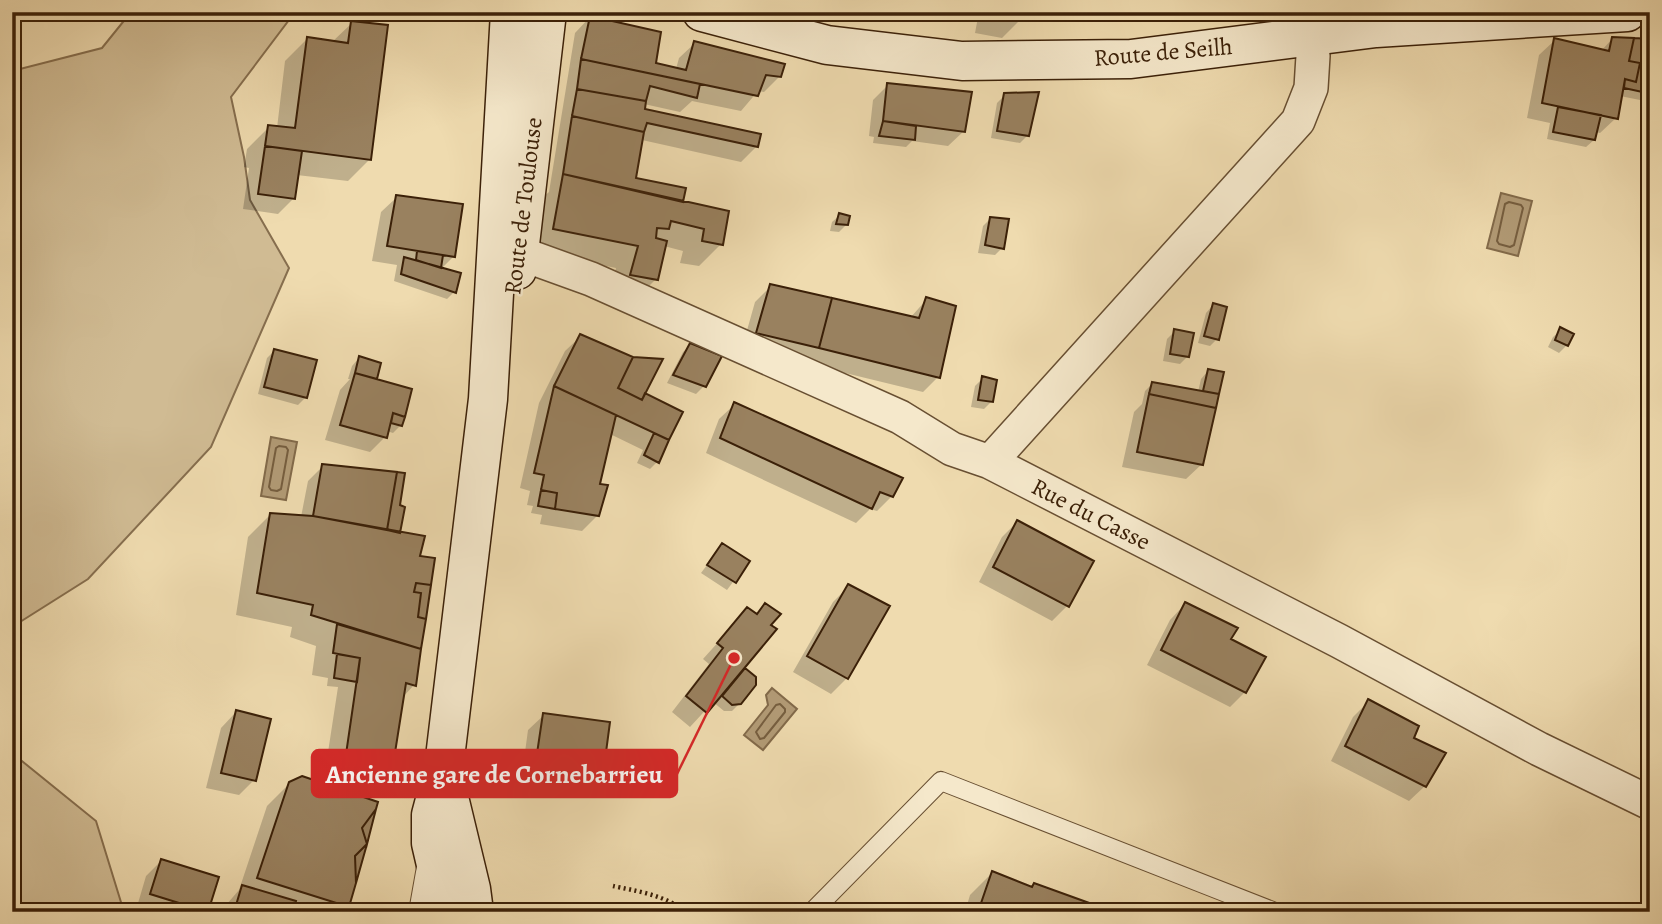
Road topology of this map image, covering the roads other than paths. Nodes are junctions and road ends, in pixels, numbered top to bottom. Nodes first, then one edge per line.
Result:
1 (510, 12) edge
2 (547, 12) edge
3 (702, 12) edge
4 (1628, 12) edge
5 (1310, 36) junction
6 (519, 253) junction
7 (488, 398) junction
8 (990, 462) junction
9 (444, 766) junction
10 (1650, 803) edge
11 (431, 843) junction
12 (418, 912) edge
13 (447, 912) edge
14 (474, 912) edge
15 (812, 912) edge
16 (1275, 912) edge

1 - 7 main road, Route de Toulouse
2 - 6 main road, Route de Toulouse
3 - 5 main road, Route de Seilh
4 - 5 main road, Route de Seilh
5 - 8 street
6 - 7 main road, Route de Toulouse
6 - 8 street, Rue du Casse
7 - 9 main road, Route de Toulouse
8 - 10 street, Rue du Casse
9 - 11 main road, Route de Toulouse
9 - 14 main road, Route de Toulouse
11 - 12 lane
11 - 13 main road, Route de Toulouse
15 - 16 lane

